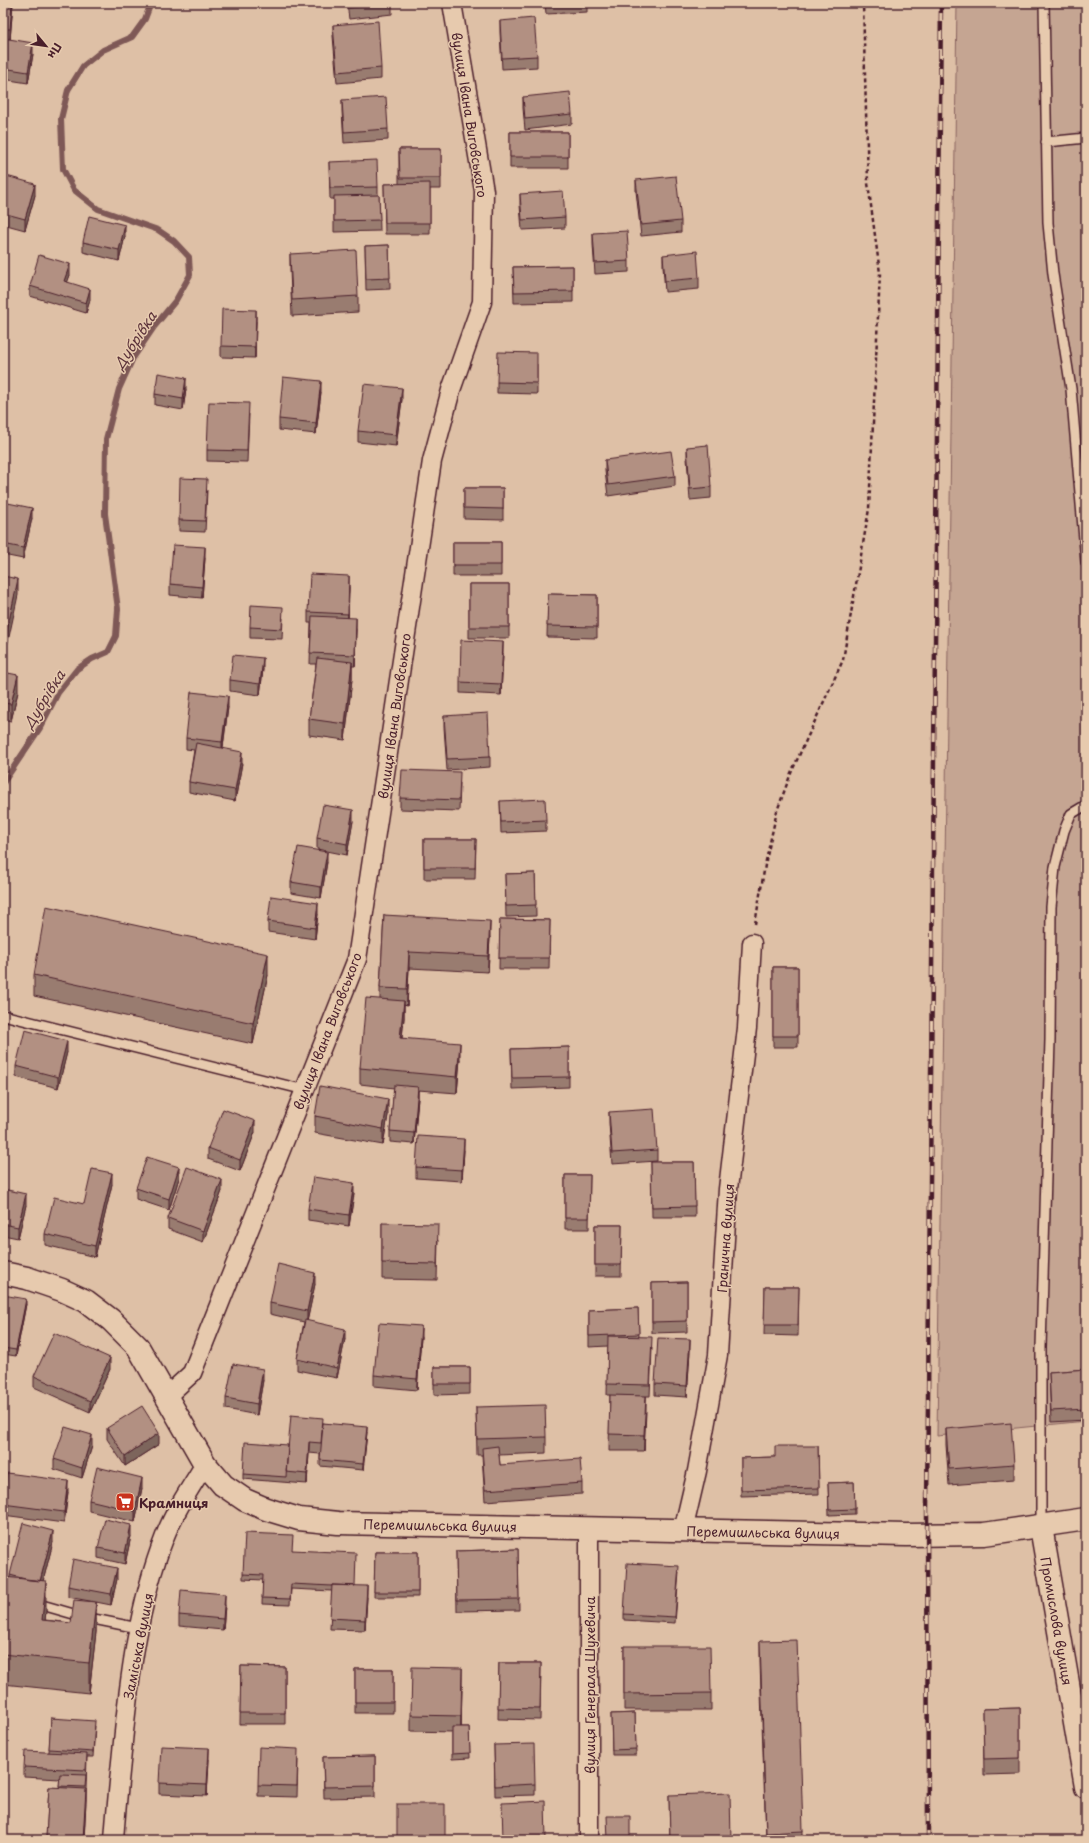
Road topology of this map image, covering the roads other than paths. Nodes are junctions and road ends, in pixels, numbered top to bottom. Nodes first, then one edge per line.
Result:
1 (452, 3) edge
2 (1044, 3) edge
3 (1086, 138) edge
4 (1046, 142) junction
5 (1086, 562) edge
6 (1086, 805) edge
7 (752, 943) road end
8 (3, 1015) edge
9 (306, 1090) junction
10 (3, 1273) edge
11 (167, 1396) junction
12 (206, 1464) junction
13 (1086, 1520) edge
14 (1041, 1527) junction
15 (589, 1529) junction
16 (683, 1531) junction
17 (23, 1600) edge
18 (138, 1628) junction
19 (1086, 1786) edge
20 (114, 1840) edge
21 (589, 1840) edge

1 - 9 street, вулиця Івана Виговського
2 - 4 lane
3 - 4 lane
4 - 5 lane
6 - 14 lane
7 - 16 street, Гранична вулиця
8 - 9 lane
9 - 11 street, вулиця Івана Виговського
10 - 11 main road, Перемишльська вулиця
11 - 12 main road, Перемишльська вулиця
12 - 15 main road, Перемишльська вулиця
12 - 18 street, Заміська вулиця
13 - 14 main road, Перемишльська вулиця
14 - 16 main road, Перемишльська вулиця
14 - 19 main road, Промислова вулиця
15 - 16 main road, Перемишльська вулиця
15 - 21 street, вулиця Генерала Шухевича
17 - 18 lane
18 - 20 street, Заміська вулиця

